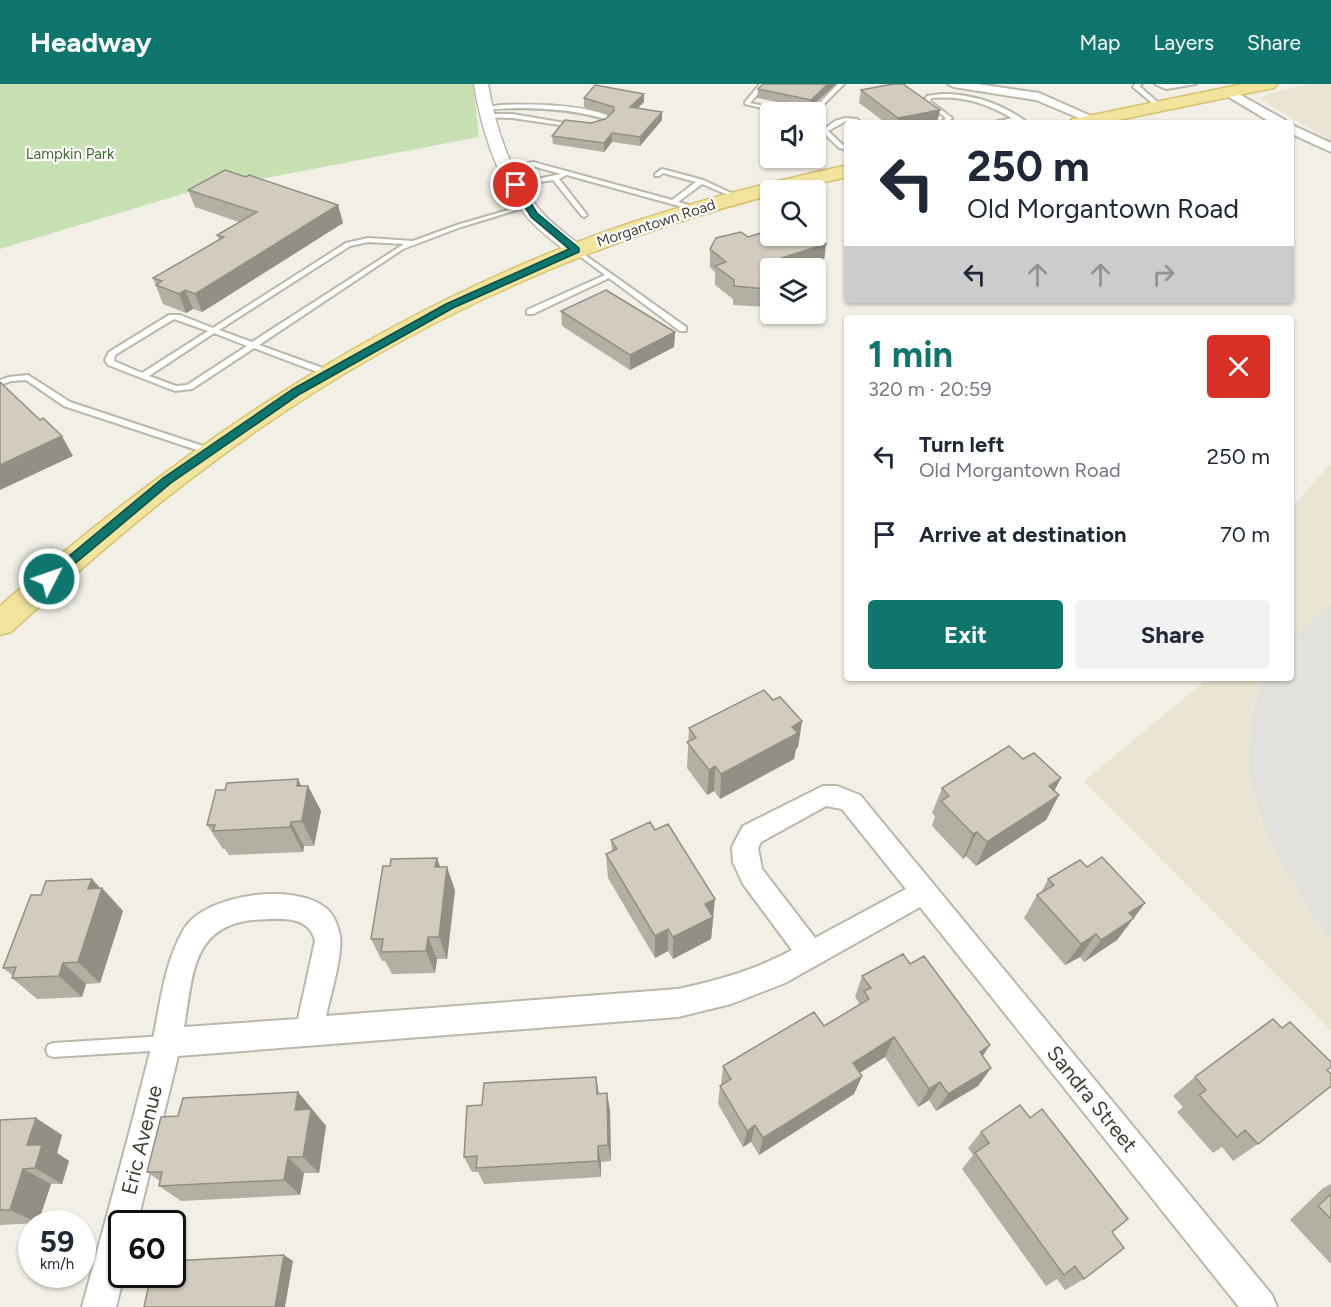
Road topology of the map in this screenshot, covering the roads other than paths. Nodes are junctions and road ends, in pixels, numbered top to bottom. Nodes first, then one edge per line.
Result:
1 (481, 84) edge
2 (763, 84) edge
3 (841, 84) edge
4 (1139, 84) edge
5 (1158, 84) edge
6 (1193, 84) edge
7 (1268, 84) edge
8 (952, 87) edge
9 (1230, 89) edge
10 (823, 102) edge
11 (760, 106) edge
12 (1159, 106) junction
13 (486, 112) junction
14 (1018, 118) junction
15 (844, 120) edge
16 (947, 120) edge
17 (1008, 120) edge
18 (1021, 120) edge
19 (1084, 120) edge
20 (1091, 120) edge
21 (1276, 120) edge
22 (583, 127) edge
23 (591, 128) edge
24 (1294, 130) edge
25 (844, 147) edge
26 (1331, 148) edge
27 (508, 167) junction
28 (569, 172) junction
29 (844, 172) edge
30 (657, 176) dead end
31 (555, 178) junction
32 (701, 181) junction
33 (516, 185) junction
34 (737, 197) junction
35 (674, 202) junction
36 (527, 206) junction
37 (697, 208) junction
38 (584, 215) dead end
39 (412, 243) junction
40 (575, 250) junction
41 (610, 275) junction
42 (530, 312) dead end
43 (684, 329) dead end
44 (215, 330) junction
45 (254, 344) junction
46 (328, 373) junction
47 (143, 376) junction
48 (0, 383) edge
49 (209, 450) junction
50 (0, 624) edge
51 (924, 892) junction
52 (811, 954) junction
53 (309, 1032) junction
54 (166, 1043) junction
55 (53, 1050) dead end
56 (99, 1307) edge
57 (1260, 1307) edge

1 - 13 street
2 - 11 lane
3 - 10 lane
4 - 12 lane
5 - 6 lane
7 - 9 main road
8 - 14 lane
8 - 16 lane
8 - 19 street
9 - 12 main road
9 - 21 street
12 - 20 main road
13 - 22 lane
13 - 23 lane
13 - 27 street
14 - 17 lane
14 - 18 lane
15 - 25 lane
24 - 26 street
27 - 28 lane
27 - 33 street
28 - 31 lane
28 - 35 lane
29 - 34 main road, Morgantown Road
30 - 32 lane
31 - 33 lane
31 - 38 lane
32 - 34 lane
32 - 35 lane
33 - 36 street
34 - 37 main road, Morgantown Road
35 - 37 lane
36 - 39 lane
36 - 40 street
37 - 40 main road, Morgantown Road
39 - 44 lane
39 - 45 lane
40 - 41 lane
40 - 46 main road, Morgantown Road
41 - 42 lane
41 - 43 lane
44 - 45 lane
44 - 47 lane
44 - 47 lane
45 - 46 lane
45 - 47 lane
46 - 49 main road, Morgantown Road
48 - 49 lane
49 - 50 main road, Morgantown Road
51 - 52 street
51 - 52 street, Sandra Street
51 - 57 street, Sandra Street
52 - 53 street
53 - 54 street
53 - 54 street, Eric Avenue
54 - 55 lane
54 - 56 street, Eric Avenue

